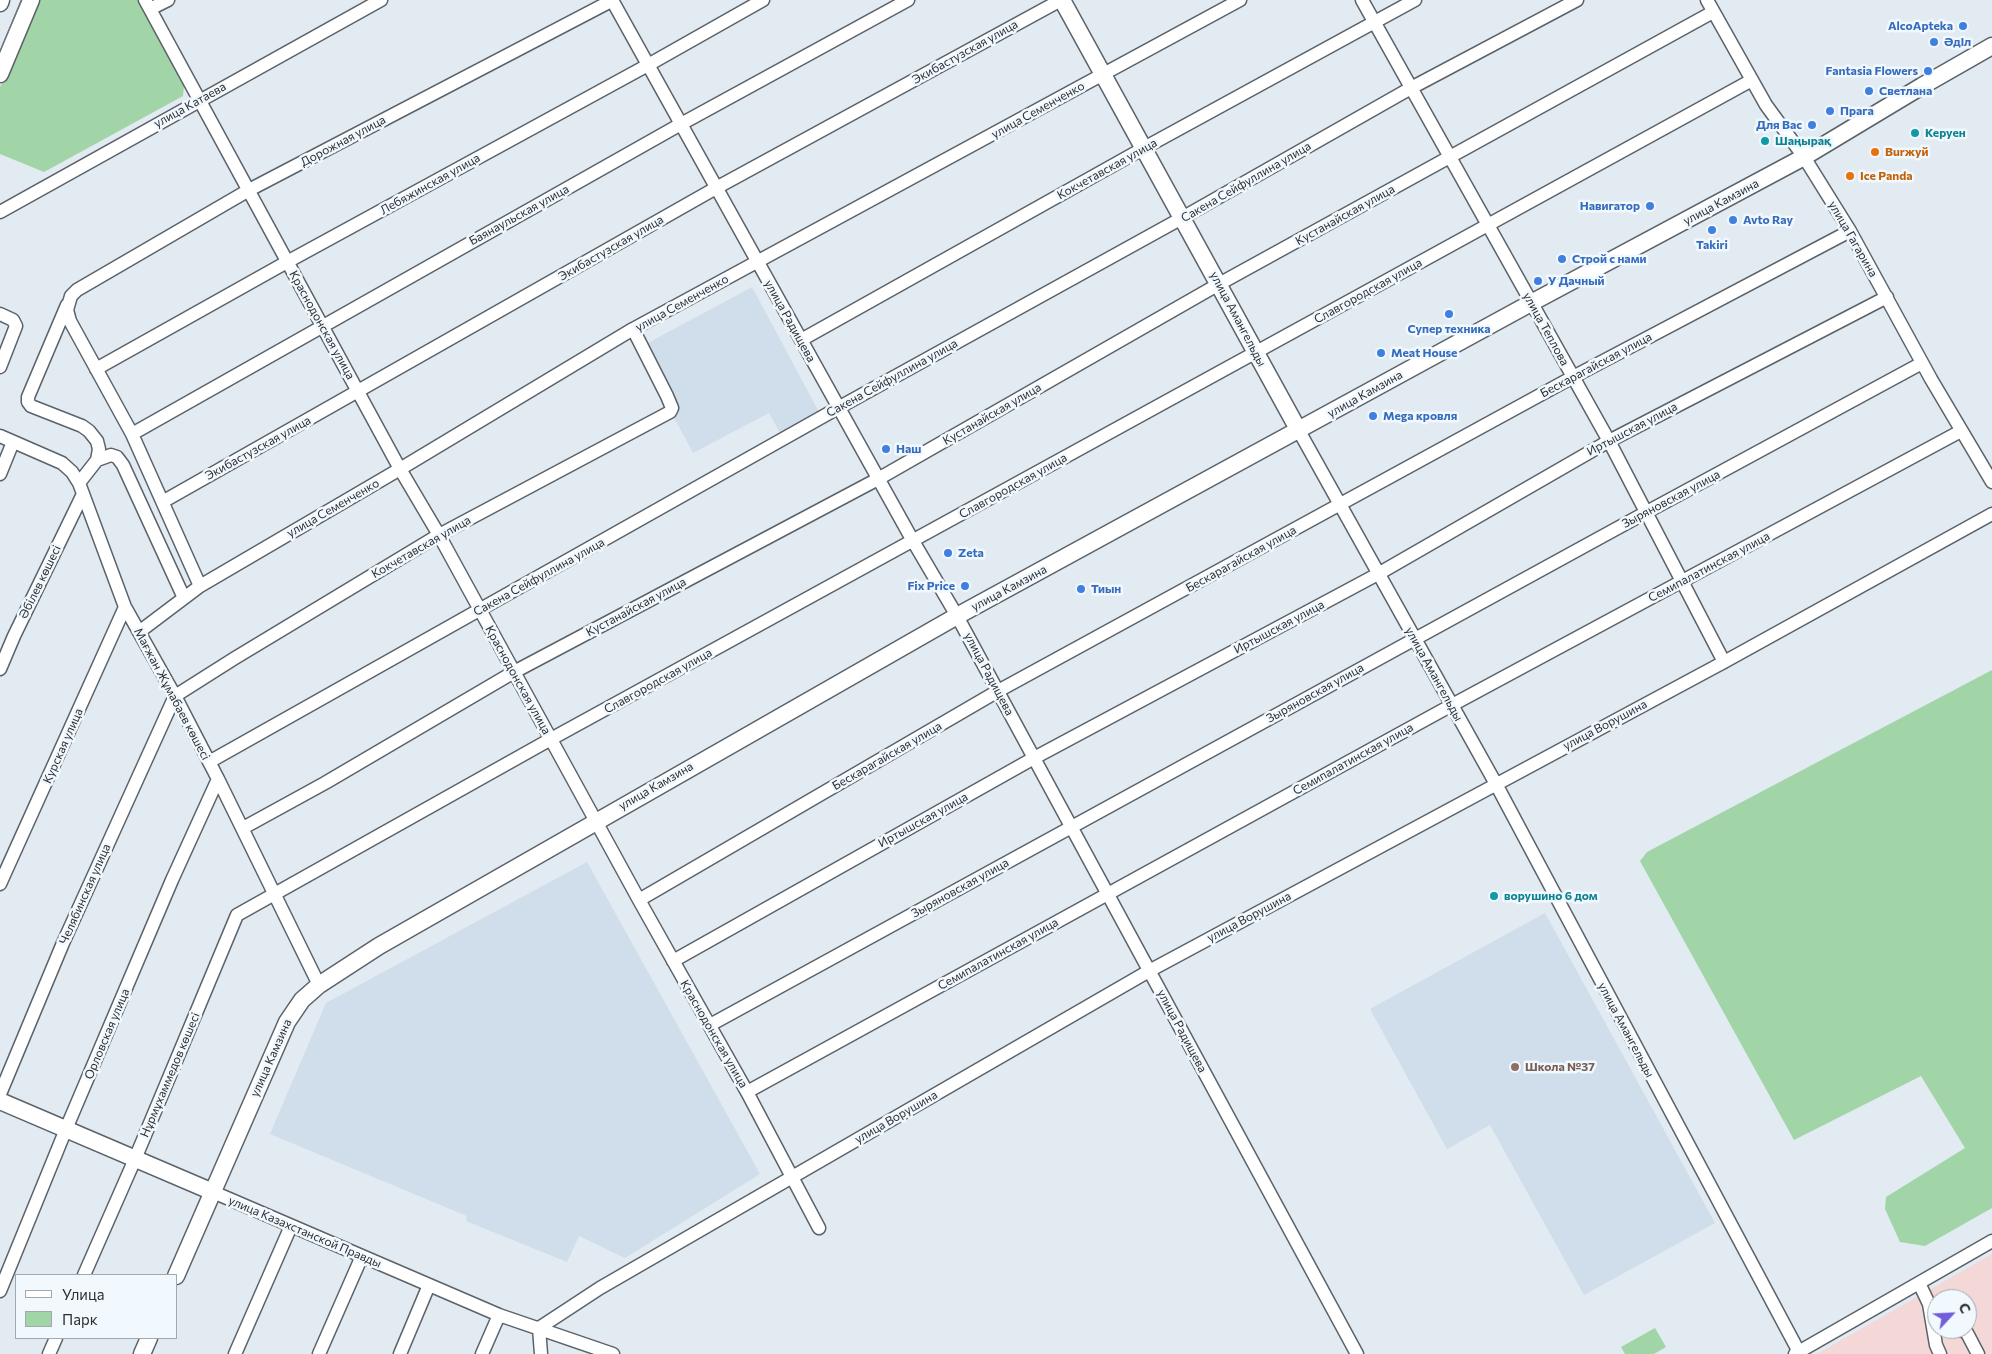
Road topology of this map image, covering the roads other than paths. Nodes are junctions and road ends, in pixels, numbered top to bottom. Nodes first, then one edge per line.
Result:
1 (31, 0) edge
2 (168, 0) edge
3 (381, 0) edge
4 (612, 0) edge
5 (763, 0) edge
6 (908, 0) edge
7 (1061, 0) edge
8 (1240, 0) edge
9 (1362, 0) edge
10 (1416, 0) edge
11 (1577, 0) edge
12 (1707, 0) edge
13 (148, 5) edge
14 (1714, 12) junction
15 (1374, 23) junction
16 (1992, 46) edge
17 (648, 65) junction
18 (0, 74) edge
19 (1103, 74) junction
20 (1752, 80) junction
21 (1411, 88) junction
22 (200, 100) junction
23 (681, 124) junction
24 (1144, 148) junction
25 (1804, 157) junction
26 (1450, 158) junction
27 (716, 188) junction
28 (249, 190) junction
29 (0, 212) edge
30 (1182, 218) junction
31 (1488, 225) junction
32 (1850, 230) junction
33 (287, 262) junction
34 (758, 262) junction
35 (1219, 284) junction
36 (1887, 297) junction
37 (68, 303) junction
38 (1531, 303) junction
39 (0, 314) edge
40 (322, 327) junction
41 (633, 329) junction
42 (801, 340) junction
43 (1255, 353) junction
44 (1922, 363) junction
45 (0, 367) edge
46 (96, 369) junction
47 (1573, 377) junction
48 (358, 392) junction
49 (838, 408) junction
50 (1299, 430) junction
51 (1961, 431) junction
52 (132, 434) junction
53 (0, 436) edge
54 (1609, 441) junction
55 (13, 442) junction
56 (97, 460) junction
57 (400, 469) junction
58 (0, 474) edge
59 (878, 479) junction
60 (1992, 482) edge
61 (81, 489) junction
62 (164, 501) junction
63 (1340, 506) junction
64 (1645, 513) junction
65 (1992, 514) edge
66 (439, 535) junction
67 (913, 541) junction
68 (1378, 574) junction
69 (1681, 582) junction
70 (200, 586) junction
71 (184, 598) junction
72 (125, 607) junction
73 (480, 610) junction
74 (957, 616) junction
75 (139, 632) junction
76 (1415, 639) junction
77 (1724, 662) junction
78 (0, 669) edge
79 (514, 672) junction
80 (998, 691) junction
81 (175, 696) junction
82 (1452, 705) junction
83 (551, 739) junction
84 (1034, 758) junction
85 (209, 762) junction
86 (218, 780) junction
87 (1496, 784) junction
88 (595, 821) junction
89 (1071, 827) junction
90 (243, 828) junction
91 (0, 884) edge
92 (276, 894) junction
93 (1108, 894) junction
94 (638, 900) junction
95 (673, 961) junction
96 (1149, 971) junction
97 (319, 985) junction
98 (710, 1026) junction
99 (747, 1092) junction
100 (0, 1094) edge
101 (0, 1101) edge
102 (66, 1130) junction
103 (135, 1159) junction
104 (792, 1178) junction
105 (213, 1192) junction
106 (291, 1226) junction
107 (818, 1228) dead end
108 (1992, 1241) edge
109 (362, 1256) junction
110 (84, 1274) edge
111 (177, 1274) edge
112 (1919, 1284) junction
113 (429, 1285) junction
114 (0, 1291) edge
115 (1927, 1300) edge
116 (499, 1315) junction
117 (539, 1328) junction
118 (56, 1339) edge
119 (149, 1339) edge
120 (1936, 1339) edge
121 (1969, 1339) edge
122 (1797, 1353) edge
123 (49, 1354) edge
124 (142, 1354) edge
125 (235, 1354) edge
126 (319, 1354) edge
127 (400, 1354) edge
128 (482, 1354) edge
129 (541, 1354) edge
130 (613, 1354) edge
131 (1357, 1354) edge
132 (1940, 1354) edge
133 (1978, 1354) edge

1 - 18 main road
2 - 13 street
3 - 22 street, улица Катаева
4 - 17 street, улица Радищева
4 - 28 street, Дорожная улица
5 - 17 street, Лебяжинская улица
6 - 23 street, Баянаульская улица
7 - 19 main road, улица Амангельды
7 - 27 street, Экибастузская улица
8 - 19 street, улица Семенченко
9 - 15 street, улица Теплова
10 - 15 street, Кокчетавская улица
11 - 21 street, Сакена Сейфуллина улица
12 - 14 street, улица Гагарина
13 - 22 street, Краснодонская улица
14 - 20 street, улица Гагарина
14 - 26 street, Кустанайская улица
15 - 21 street, улица Теплова
15 - 24 street, Кокчетавская улица
16 - 25 main road, улица Камзина
17 - 23 street, улица Радищева
17 - 33 street, Лебяжинская улица
19 - 24 main road, улица Амангельды
19 - 34 street, улица Семенченко
20 - 25 street, улица Гагарина
20 - 31 street, Славгородская улица
21 - 26 street, улица Теплова
21 - 30 street, Сакена Сейфуллина улица
22 - 28 street, Краснодонская улица
22 - 29 street, улица Катаева
23 - 27 street, улица Радищева
23 - 40 street, Баянаульская улица
24 - 30 main road, улица Амангельды
24 - 42 street, Кокчетавская улица
25 - 32 street, улица Гагарина
25 - 38 main road, улица Камзина
26 - 31 street, улица Теплова
26 - 35 street, Кустанайская улица
27 - 34 street, улица Радищева
27 - 48 street, Экибастузская улица
28 - 33 street, Краснодонская улица
28 - 37 street, Дорожная улица
30 - 35 main road, улица Амангельды
30 - 49 street, Сакена Сейфуллина улица
31 - 38 street, улица Теплова
31 - 43 street, Славгородская улица
32 - 36 street, улица Гагарина
32 - 47 street, Бескарагайская улица
33 - 40 street, Краснодонская улица
33 - 46 street, Лебяжинская улица
34 - 41 street, улица Семенченко
34 - 42 street, улица Радищева
35 - 43 main road, улица Амангельды
35 - 59 street, Кустанайская улица
36 - 44 street, улица Гагарина
36 - 54 street, Иртышская улица
37 - 46 street
37 - 56 street
38 - 47 street, улица Теплова
38 - 50 main road, улица Камзина
39 - 45 street
40 - 48 street, Краснодонская улица
40 - 52 street, Баянаульская улица
41 - 57 street, улица Семенченко
41 - 66 street, Кокчетавская улица
42 - 49 street, улица Радищева
43 - 50 main road, улица Амангельды
43 - 67 street, Славгородская улица
44 - 51 street, улица Гагарина
44 - 64 street, Зыряновская улица
46 - 52 street
47 - 54 street, улица Теплова
47 - 63 street, Бескарагайская улица
48 - 57 street, Краснодонская улица
48 - 62 street, Экибастузская улица
49 - 59 street, улица Радищева
49 - 73 street, Сакена Сейфуллина улица
50 - 63 street, улица Амангельды
50 - 74 main road, улица Камзина
51 - 60 street, улица Гагарина
51 - 69 street, Семипалатинская улица
52 - 62 street
53 - 55 street, Мағжан Жұмабаев көшесі
54 - 64 street, улица Теплова
54 - 68 street, Иртышская улица
55 - 58 street
55 - 61 street, Мағжан Жұмабаев көшесі
56 - 61 street, Әбілев көшесі
56 - 71 street
57 - 66 street, Краснодонская улица
57 - 70 street, улица Семенченко
59 - 67 street, улица Радищева
59 - 79 street, Кустанайская улица
61 - 72 street, Мағжан Жұмабаев көшесі
61 - 78 street, Әбілев көшесі
62 - 70 street
63 - 68 street, улица Амангельды
63 - 80 street, Бескарагайская улица
64 - 69 street, улица Теплова
64 - 76 street, Зыряновская улица
65 - 77 street, улица Ворушина
66 - 73 street, Краснодонская улица
66 - 81 street, Кокчетавская улица
67 - 74 street, улица Радищева
67 - 83 street, Славгородская улица
68 - 76 street, улица Амангельды
68 - 84 street, Иртышская улица
69 - 77 street, улица Теплова
69 - 82 street, Семипалатинская улица
70 - 71 street, улица Семенченко
71 - 75 street, улица Семенченко
72 - 75 street, Мағжан Жұмабаев көшесі
72 - 91 street, Курская улица
73 - 79 street, Краснодонская улица
73 - 85 street, Сакена Сейфуллина улица
74 - 80 street, улица Радищева
74 - 88 main road, улица Камзина
75 - 81 street, Мағжан Жұмабаев көшесі
76 - 82 street, улица Амангельды
76 - 89 street, Зыряновская улица
77 - 87 street, улица Ворушина
79 - 83 street, Краснодонская улица
79 - 90 street, Кустанайская улица
80 - 84 street, улица Радищева
80 - 94 street, Бескарагайская улица
81 - 85 street, Мағжан Жұмабаев көшесі
81 - 100 street, Челябинская улица
82 - 87 street, улица Амангельды
82 - 93 street, Семипалатинская улица
83 - 88 street, Краснодонская улица
83 - 92 street, Славгородская улица
84 - 89 street, улица Радищева
84 - 95 street, Иртышская улица
85 - 86 street, Мағжан Жұмабаев көшесі
86 - 90 street, Мағжан Жұмабаев көшесі
86 - 102 street, Орловская улица
87 - 96 street, улица Ворушина
87 - 122 street, улица Амангельды
88 - 94 street, Краснодонская улица
88 - 97 main road, улица Камзина
89 - 93 street, улица Радищева
89 - 98 street, Зыряновская улица
90 - 92 street, Мағжан Жұмабаев көшесі
92 - 97 street, Мағжан Жұмабаев көшесі
92 - 103 street, Нұрмұхаммедов көшесі
93 - 96 street, улица Радищева
93 - 99 street, Семипалатинская улица
94 - 95 street, Краснодонская улица
95 - 98 street, Краснодонская улица
96 - 104 street, улица Ворушина
96 - 131 street, улица Радищева
97 - 105 main road, улица Камзина
98 - 99 street, Краснодонская улица
99 - 104 street, Краснодонская улица
101 - 102 main road, улица Казахстанской Правды
102 - 103 main road, улица Казахстанской Правды
102 - 114 street, Орловская улица
103 - 105 main road, улица Казахстанской Правды
103 - 110 street, Нұрмұхаммедов көшесі
104 - 107 street, Краснодонская улица
104 - 117 street, улица Ворушина
105 - 106 street, улица Казахстанской Правды
105 - 111 main road, улица Камзина
106 - 109 street, улица Казахстанской Правды
106 - 125 street
108 - 112 street
109 - 113 street, улица Казахстанской Правды
109 - 126 street
112 - 115 street
112 - 122 street
113 - 116 street, улица Казахстанской Правды
113 - 127 street
116 - 117 street, улица Казахстанской Правды
116 - 128 street
117 - 129 street
117 - 130 street, улица Казахстанской Правды
118 - 123 street
119 - 124 main road
120 - 132 street
121 - 133 street

